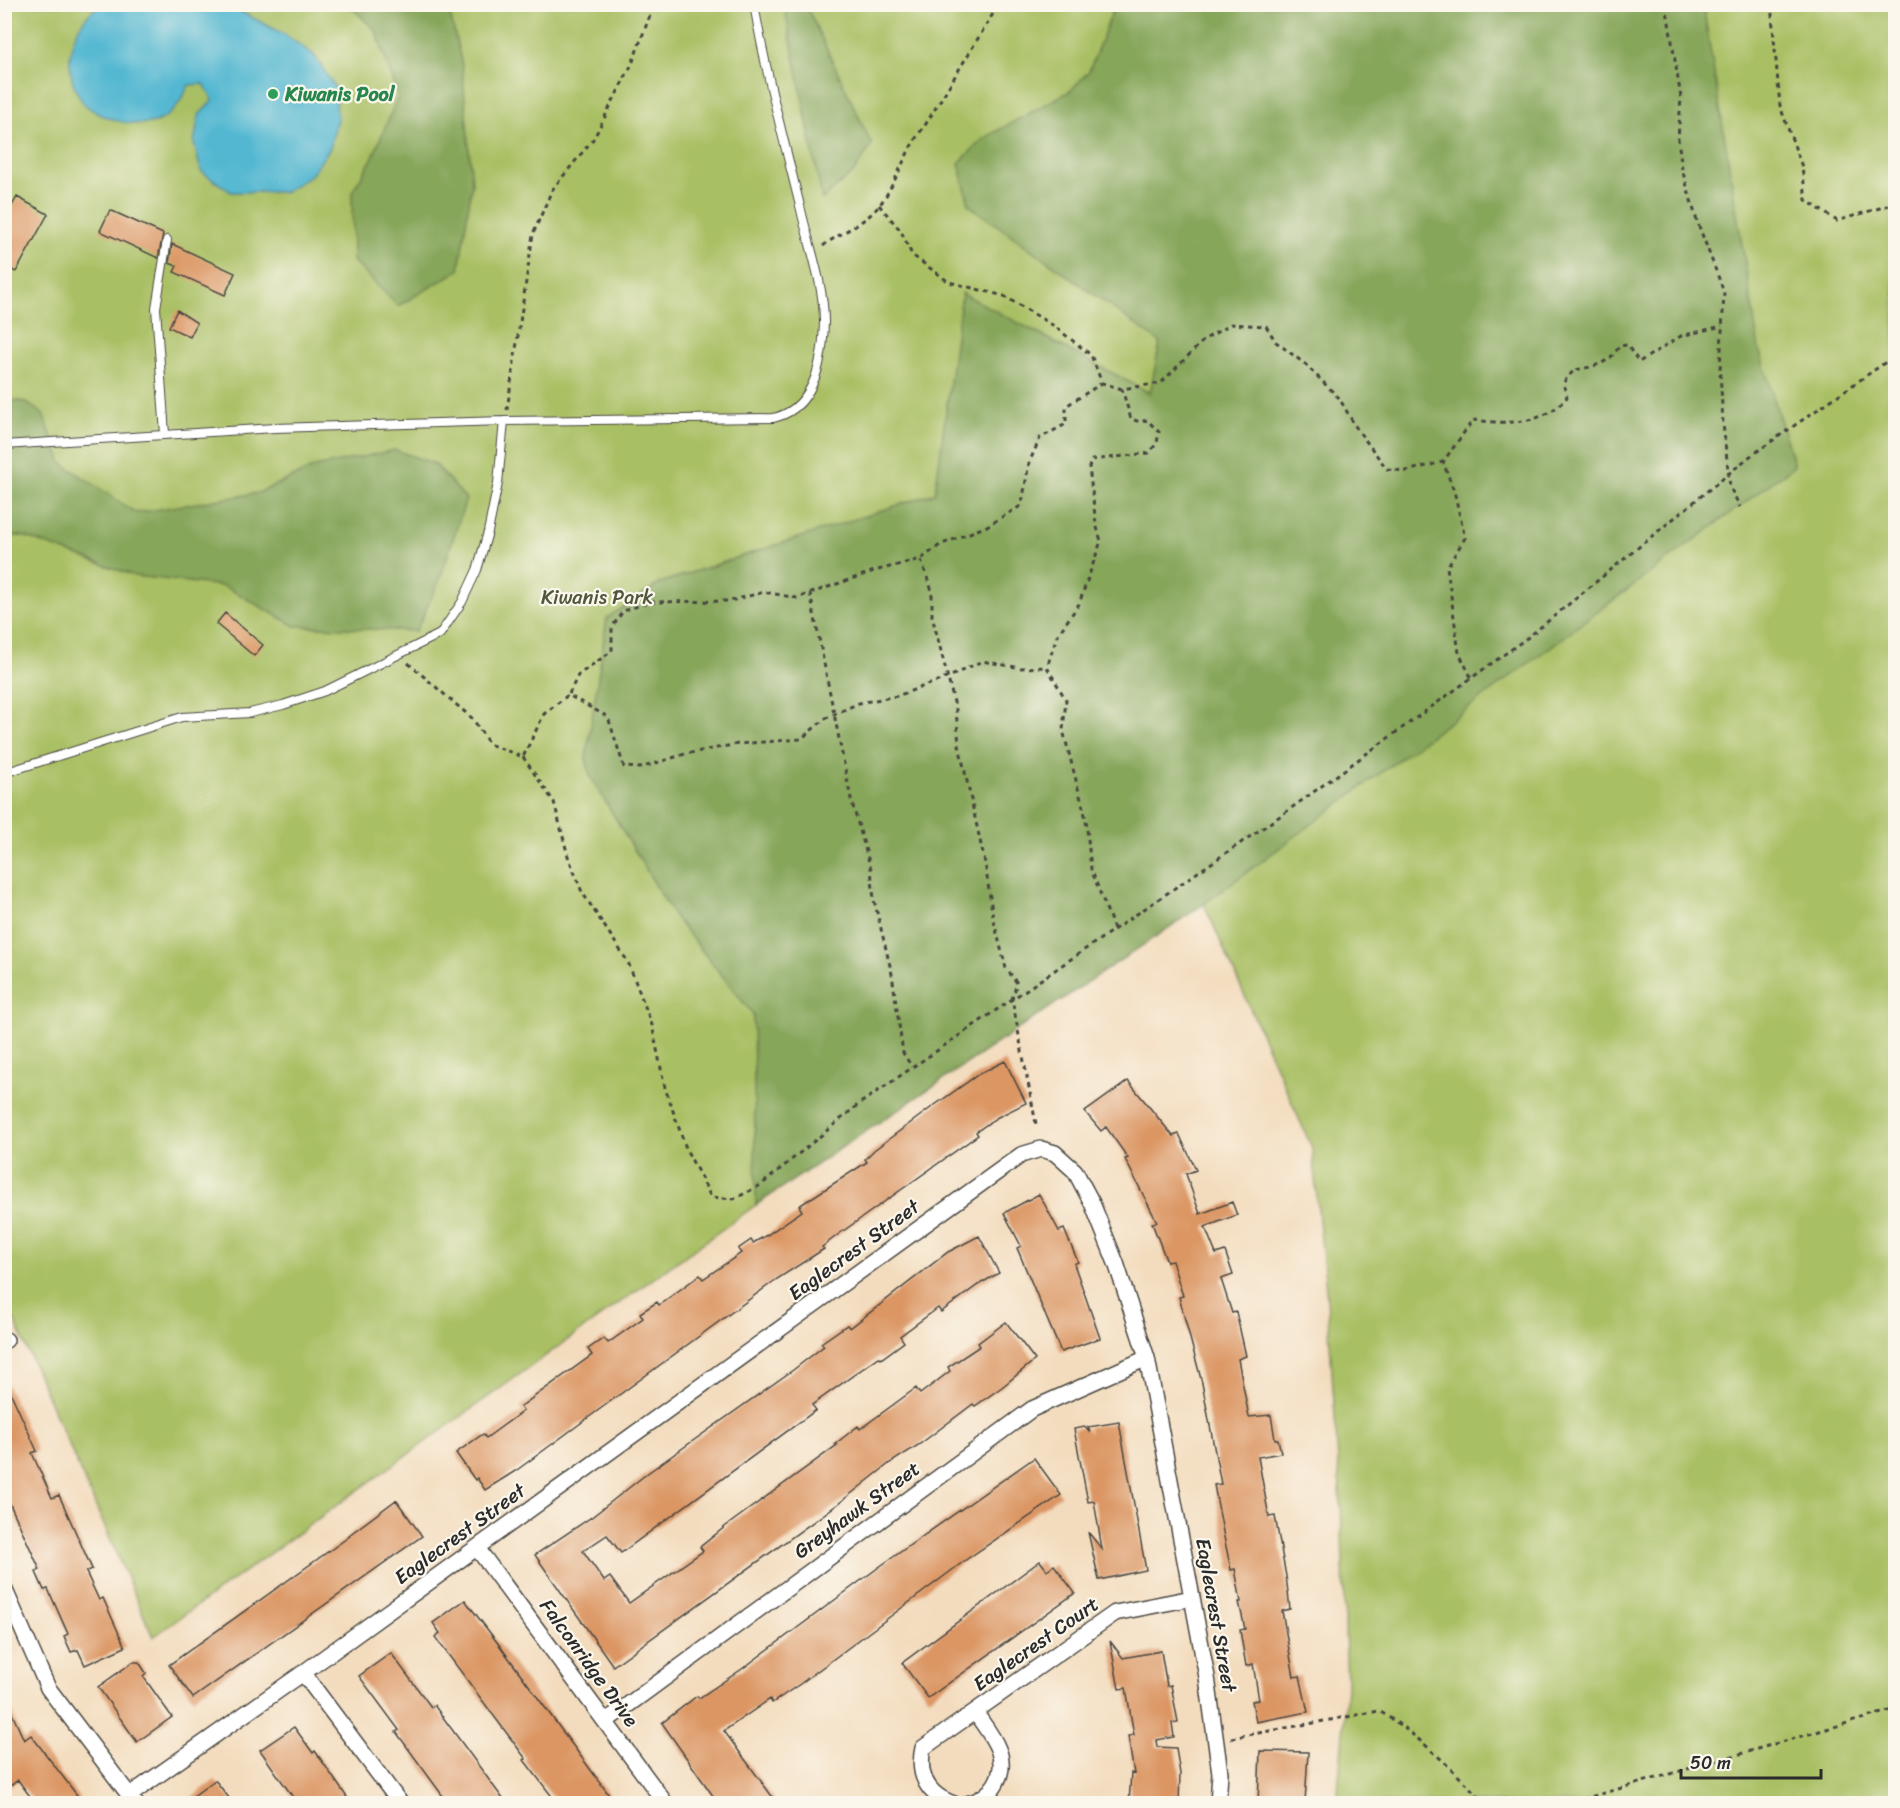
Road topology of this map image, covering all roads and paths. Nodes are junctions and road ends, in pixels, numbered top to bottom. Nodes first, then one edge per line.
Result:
1 (654, 4) edge
2 (754, 4) edge
3 (999, 4) edge
4 (1666, 4) edge
5 (1771, 4) edge
6 (1896, 204) edge
7 (879, 205) junction
8 (167, 240) dead end
9 (812, 254) junction
10 (1722, 326) junction
11 (1896, 355) edge
12 (1102, 383) junction
13 (1122, 389) junction
14 (504, 421) junction
15 (165, 434) junction
16 (4, 445) edge
17 (1443, 462) junction
18 (1728, 474) junction
19 (1740, 507) dead end
20 (921, 559) junction
21 (810, 593) junction
22 (399, 655) junction
23 (1047, 667) junction
24 (949, 678) junction
25 (1471, 678) junction
26 (568, 694) junction
27 (836, 713) junction
28 (523, 758) junction
29 (4, 773) edge
30 (1114, 929) junction
31 (1012, 999) junction
32 (912, 1068) junction
33 (1036, 1124) dead end
34 (1147, 1358) junction
35 (477, 1548) junction
36 (4, 1588) edge
37 (1192, 1598) junction
38 (303, 1673) junction
39 (1896, 1709) edge
40 (975, 1712) junction
41 (606, 1721) junction
42 (1216, 1741) junction
43 (133, 1799) edge
44 (401, 1803) edge
45 (666, 1803) edge
46 (954, 1803) edge
47 (967, 1803) edge
48 (1218, 1803) edge
49 (1486, 1803) edge
50 (1566, 1803) edge

1 - 14 path
2 - 9 lane
3 - 7 path
4 - 10 path
5 - 6 path
7 - 9 path
7 - 12 path
8 - 15 lane
9 - 14 lane
10 - 17 path
10 - 18 path
11 - 18 path
12 - 13 path
12 - 20 path
13 - 17 path
13 - 23 path
14 - 15 lane
14 - 22 lane
15 - 16 lane
17 - 25 path
18 - 19 path
18 - 25 path
20 - 21 path
20 - 24 path
21 - 26 path
21 - 27 path
22 - 28 path
22 - 29 lane
23 - 24 path
23 - 30 path
24 - 27 path
24 - 31 path
25 - 30 path
26 - 27 path
26 - 28 path
27 - 32 path
28 - 32 path
30 - 31 path
31 - 32 path
31 - 33 path
34 - 35 street, Eaglecrest Street
34 - 37 street, Eaglecrest Street
34 - 41 street, Greyhawk Street
35 - 38 street, Eaglecrest Street
35 - 41 street, Falconridge Drive
36 - 43 street
37 - 40 street, Eaglecrest Court
37 - 42 street, Eaglecrest Street
38 - 43 street, Eaglecrest Street
38 - 44 street
39 - 50 path
40 - 46 street, Eaglecrest Court
40 - 47 street, Eaglecrest Court
41 - 45 street, Falconridge Drive
42 - 48 street, Eaglecrest Street
42 - 49 path

